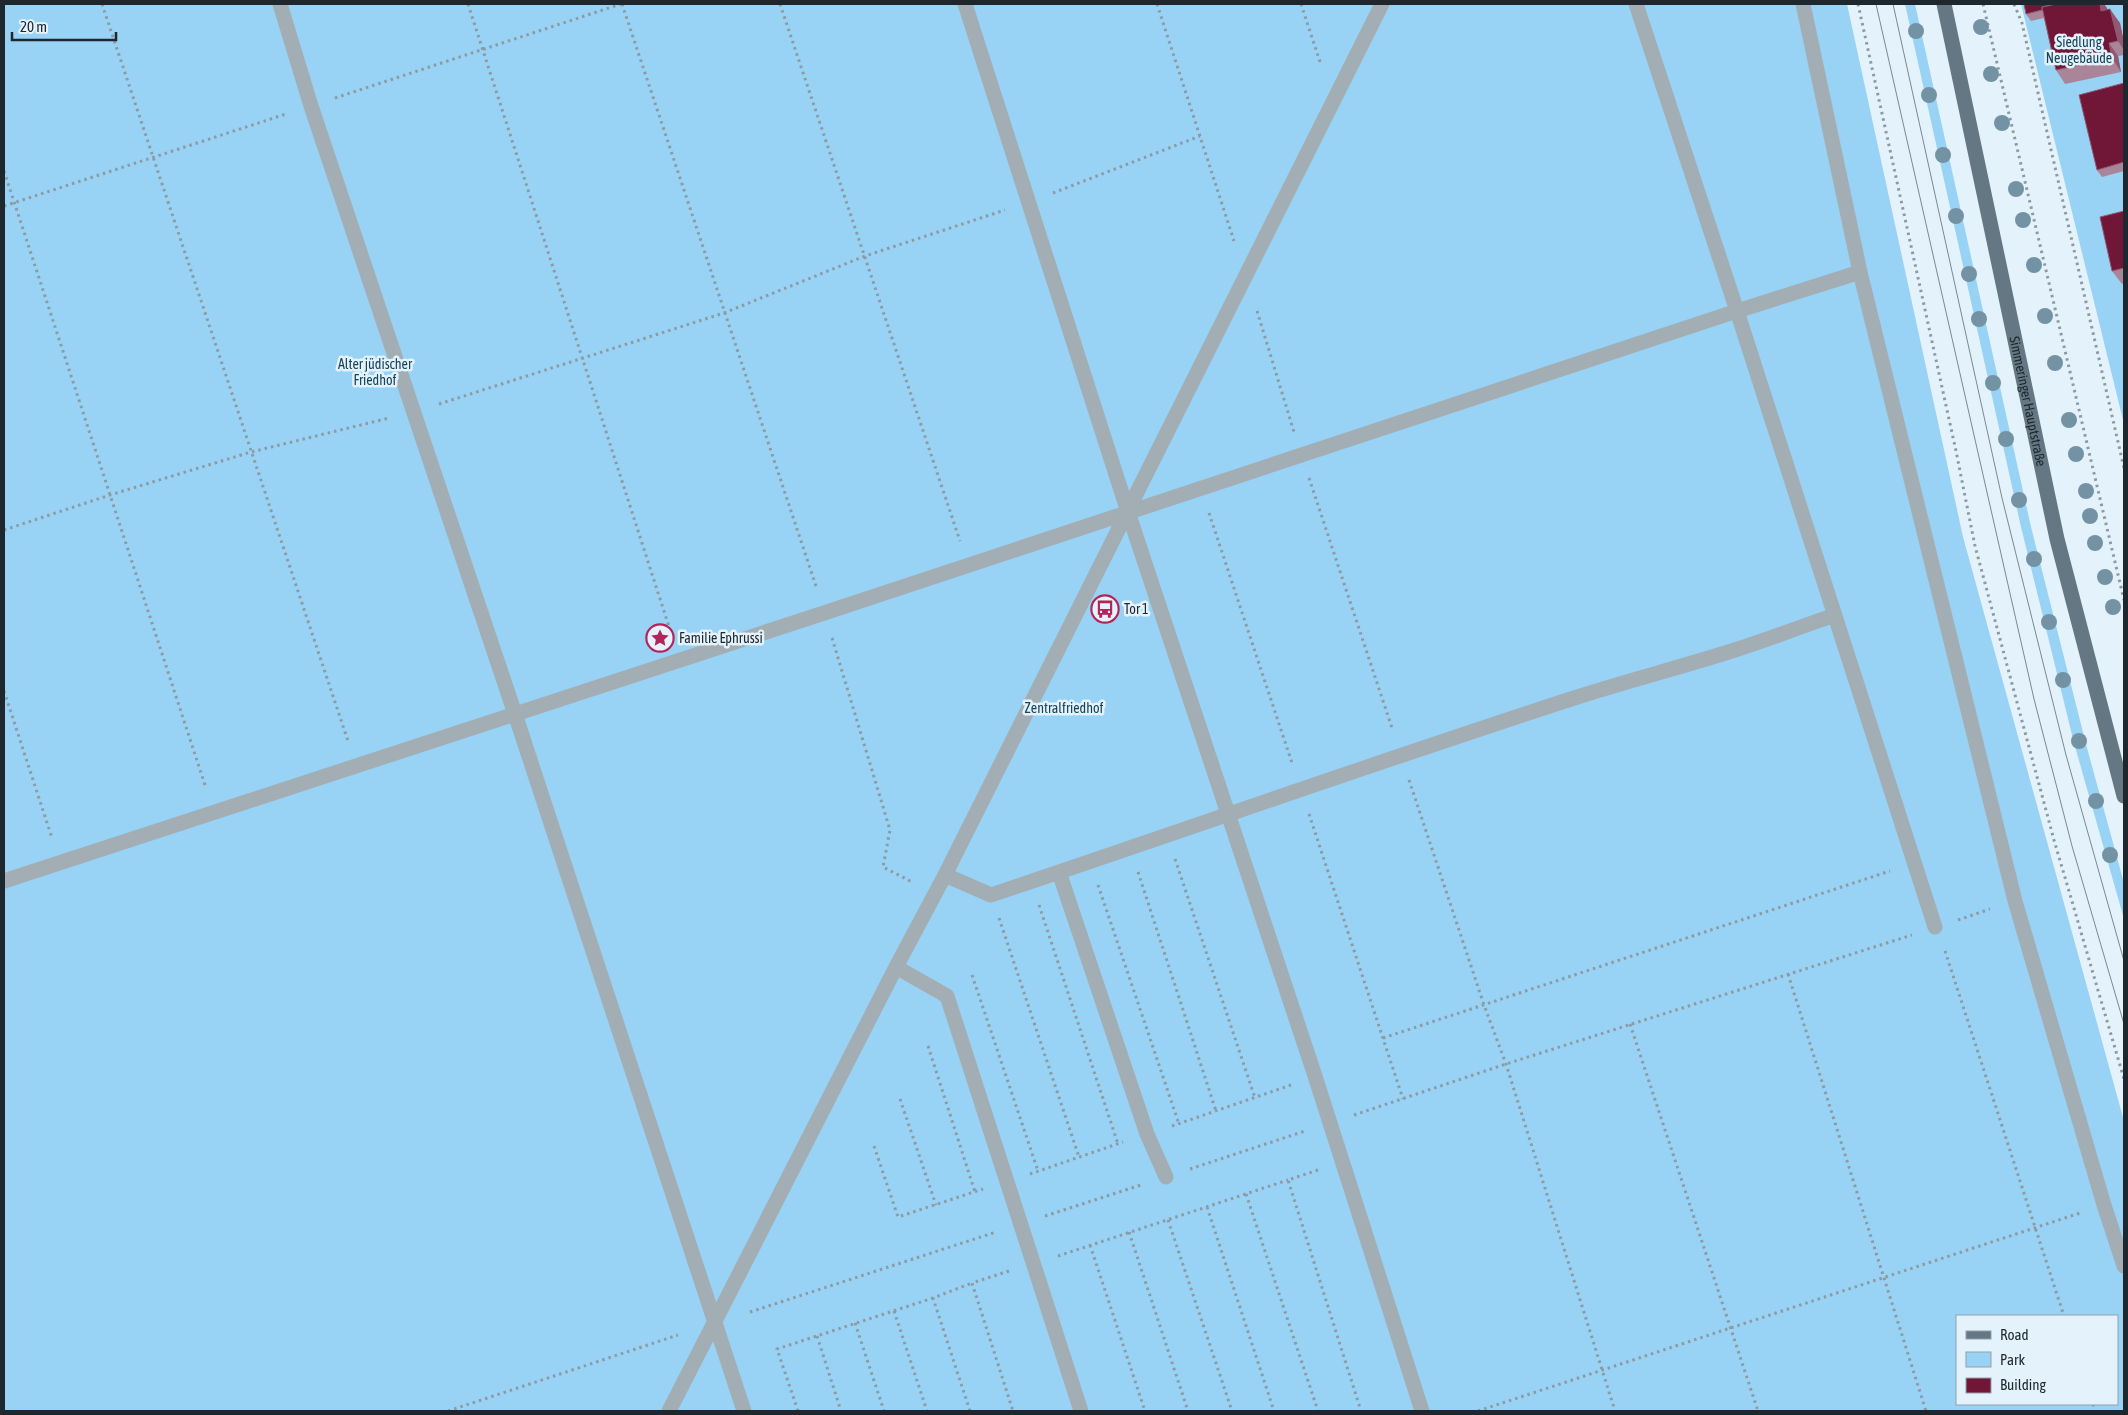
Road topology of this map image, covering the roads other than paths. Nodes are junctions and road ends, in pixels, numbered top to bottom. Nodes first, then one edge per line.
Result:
1 (280, 4) edge
2 (965, 4) edge
3 (1382, 4) edge
4 (1636, 4) edge
5 (1803, 4) edge
6 (1944, 4) edge
7 (1860, 272) junction
8 (1737, 311) junction
9 (1128, 512) junction
10 (1834, 614) junction
11 (514, 714) junction
12 (2124, 796) edge
13 (1229, 816) junction
14 (1059, 872) junction
15 (945, 874) junction
16 (4, 881) edge
17 (1935, 927) road end
18 (896, 967) junction
19 (1166, 1177) road end
20 (2124, 1266) edge
21 (714, 1323) junction
22 (669, 1411) edge
23 (744, 1411) edge
24 (1081, 1411) edge
25 (1422, 1411) edge

1 - 11 lane
2 - 9 lane
3 - 9 lane
4 - 8 lane
5 - 7 lane
6 - 12 main road, Simmeringer Hauptstraße
7 - 8 lane
7 - 20 lane
8 - 9 lane
8 - 10 lane
9 - 11 lane
9 - 13 lane
9 - 15 lane
10 - 13 lane
10 - 17 lane
11 - 16 lane
11 - 21 lane
13 - 14 lane
13 - 25 lane
14 - 15 lane
14 - 19 lane
15 - 18 lane
18 - 21 lane
18 - 24 lane
21 - 22 lane
21 - 23 lane

